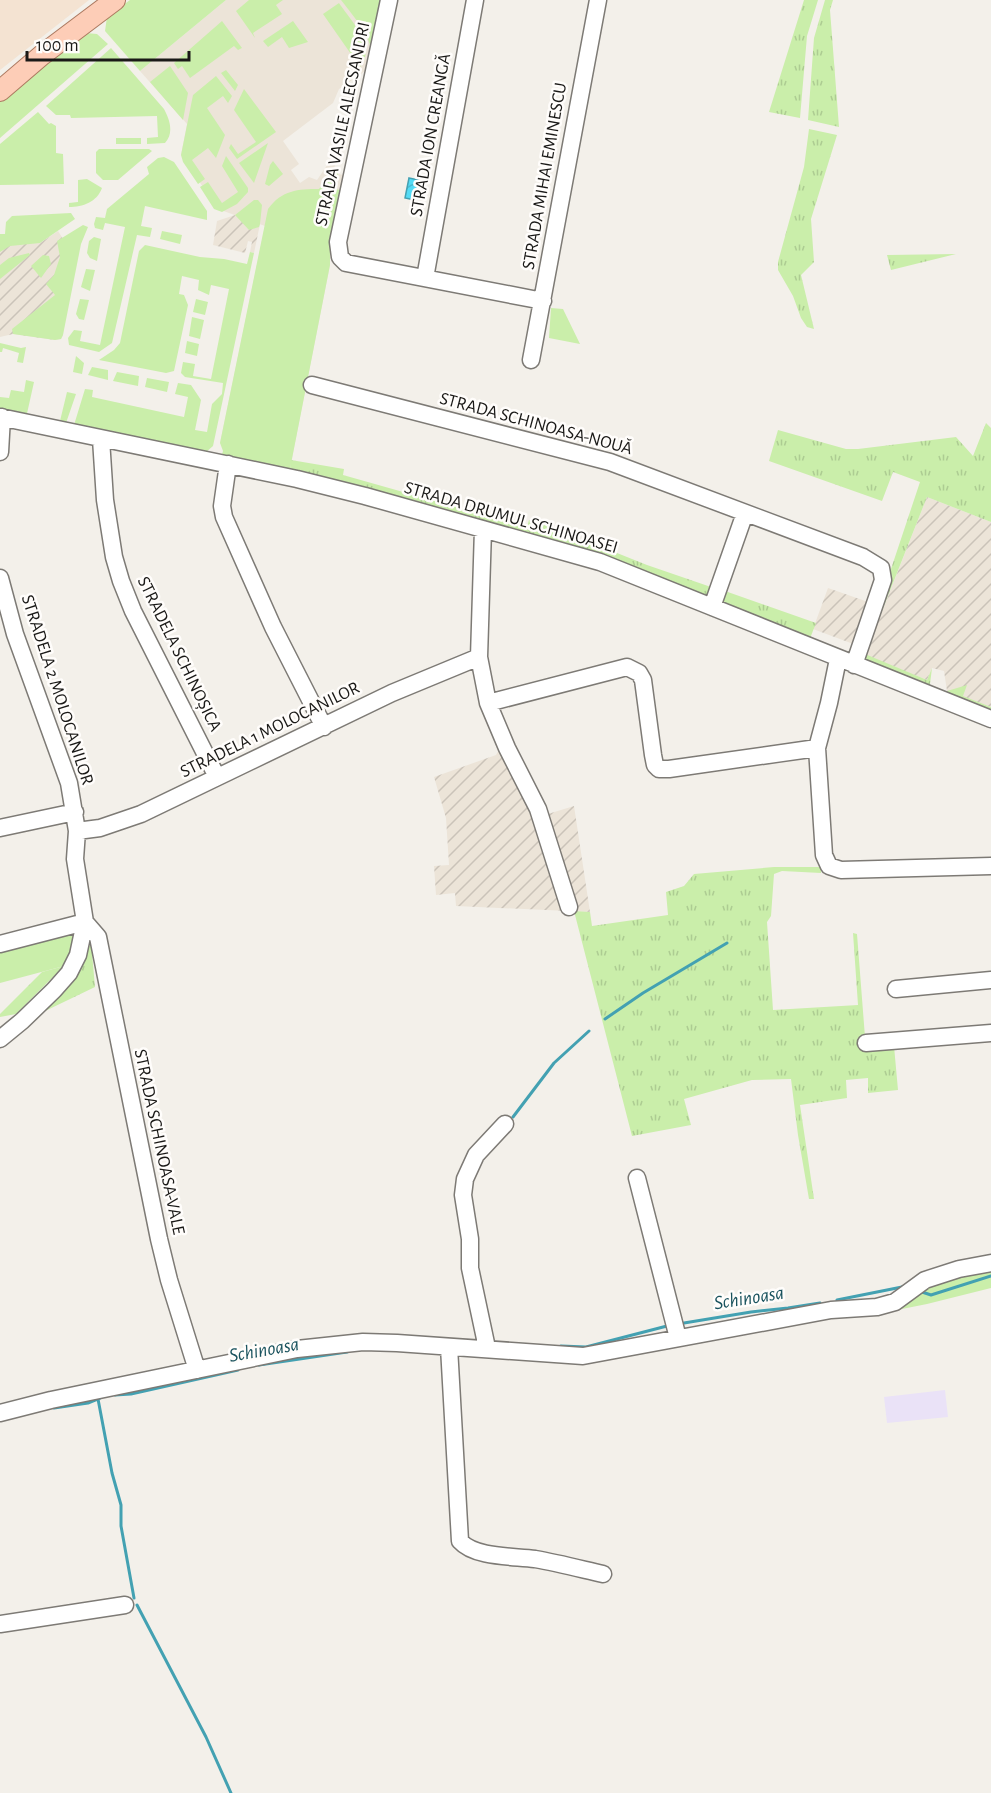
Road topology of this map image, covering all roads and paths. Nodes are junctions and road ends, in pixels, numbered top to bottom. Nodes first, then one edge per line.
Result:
1 (115, 0) edge
2 (389, 0) edge
3 (475, 0) edge
4 (597, 0) edge
5 (0, 91) edge
6 (425, 278) junction
7 (543, 300) junction
8 (531, 360) dead end
9 (312, 385) dead end
10 (1, 417) edge
11 (101, 439) junction
12 (0, 452) edge
13 (228, 464) junction
14 (745, 513) junction
15 (483, 529) junction
16 (0, 578) edge
17 (712, 606) junction
18 (8, 636) edge
19 (479, 657) junction
20 (838, 658) junction
21 (854, 665) junction
22 (488, 703) junction
23 (991, 719) edge
24 (324, 727) junction
25 (817, 748) junction
26 (217, 777) junction
27 (75, 812) junction
28 (0, 828) edge
29 (77, 831) junction
30 (991, 866) edge
31 (569, 907) dead end
32 (86, 922) junction
33 (0, 944) edge
34 (991, 980) edge
35 (896, 989) dead end
36 (991, 1034) edge
37 (0, 1039) edge
38 (866, 1043) dead end
39 (505, 1124) dead end
40 (638, 1178) dead end
41 (991, 1263) edge
42 (678, 1338) junction
43 (487, 1348) junction
44 (450, 1351) junction
45 (197, 1370) junction
46 (0, 1413) edge
47 (603, 1574) dead end
48 (125, 1605) dead end
49 (0, 1624) edge

1 - 5 main road
2 - 6 street, STRADA VASILE ALECSANDRI
3 - 6 street, STRADA ION CREANGĂ
4 - 7 street, STRADA MIHAI EMINESCU
6 - 7 street
7 - 8 street, STRADA MIHAI EMINESCU
9 - 14 street, STRADA SCHINOASA-NOUĂ
10 - 11 street, STRADA DRUMUL SCHINOASEI
10 - 12 street
11 - 13 street, STRADA DRUMUL SCHINOASEI
11 - 26 street, STRADELA SCHINOȘICA
13 - 15 street, STRADA DRUMUL SCHINOASEI
13 - 24 street
14 - 17 street
14 - 21 street, STRADA SCHINOASA-NOUĂ
15 - 17 street, STRADA DRUMUL SCHINOASEI
15 - 19 street
16 - 18 street, STRADELA 2 MOLOCANILOR
17 - 20 street, STRADA DRUMUL SCHINOASEI
18 - 27 street, STRADELA 2 MOLOCANILOR
19 - 22 street
19 - 24 street, STRADELA 1 MOLOCANILOR
20 - 21 street, STRADA DRUMUL SCHINOASEI
20 - 25 street
21 - 23 street, STRADA DRUMUL SCHINOASEI
22 - 25 street
22 - 31 street
24 - 26 street, STRADELA 1 MOLOCANILOR
25 - 30 street
26 - 29 street, STRADELA 1 MOLOCANILOR
27 - 28 street
27 - 29 street, STRADELA 2 MOLOCANILOR
29 - 32 street, STRADELA 2 MOLOCANILOR
32 - 33 street
32 - 37 street
32 - 45 street, STRADA SCHINOASA-VALE
34 - 35 street
36 - 38 street
39 - 43 street
40 - 42 street
41 - 42 street
42 - 43 street
43 - 44 street
44 - 45 street
44 - 47 street
45 - 46 street
48 - 49 street

